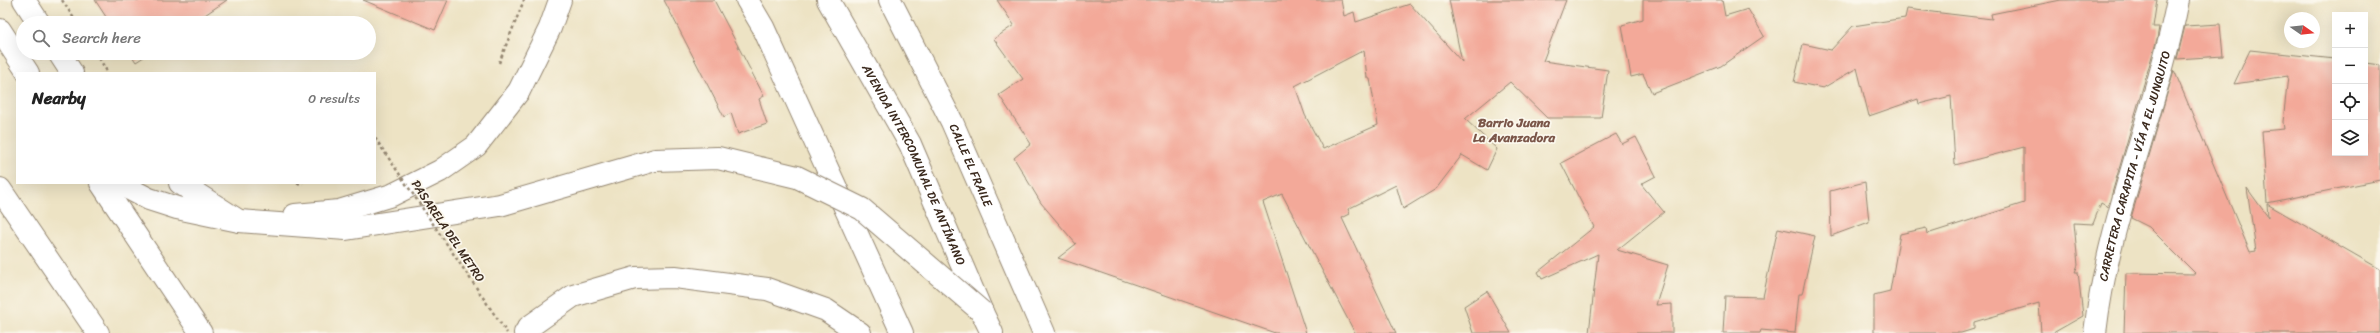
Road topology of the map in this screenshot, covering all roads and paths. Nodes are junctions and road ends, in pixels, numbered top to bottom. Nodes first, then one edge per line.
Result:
1 (24, 0) edge
2 (62, 0) edge
3 (524, 0) edge
4 (560, 0) edge
5 (747, 0) edge
6 (828, 0) edge
7 (890, 0) edge
8 (2178, 0) edge
9 (34, 16) edge
10 (72, 16) edge
11 (0, 30) edge
12 (16, 55) edge
13 (20, 60) edge
14 (64, 60) edge
15 (100, 60) edge
16 (496, 70) dead end
17 (27, 72) edge
18 (71, 72) edge
19 (107, 72) edge
20 (376, 139) edge
21 (403, 167) dead end
22 (389, 173) dead end
23 (102, 184) edge
24 (120, 184) edge
25 (182, 184) edge
26 (0, 189) edge
27 (239, 221) junction
28 (982, 312) junction
29 (98, 333) edge
30 (201, 333) edge
31 (507, 333) edge
32 (525, 333) edge
33 (860, 333) edge
34 (902, 333) edge
35 (992, 333) edge
36 (1044, 333) edge
37 (2095, 333) edge

1 - 9 main road
2 - 10 path
3 - 16 path
4 - 27 main road
5 - 34 main road
6 - 28 main road, AVENIDA INTERCOMUNAL DE ANTÍMANO
7 - 36 main road, CALLE EL FRAILE
8 - 37 main road, CARRETERA CARAPITA - VÍA A EL JUNQUITO
11 - 12 main road
13 - 17 main road
14 - 18 main road
15 - 19 path
20 - 31 path, PASARELA DEL METRO, bridge
21 - 22 path
23 - 30 main road
24 - 27 main road
25 - 27 main road
26 - 29 main road
27 - 28 main road, bridge
28 - 35 main road, AVENIDA INTERCOMUNAL DE ANTÍMANO
32 - 33 main road

